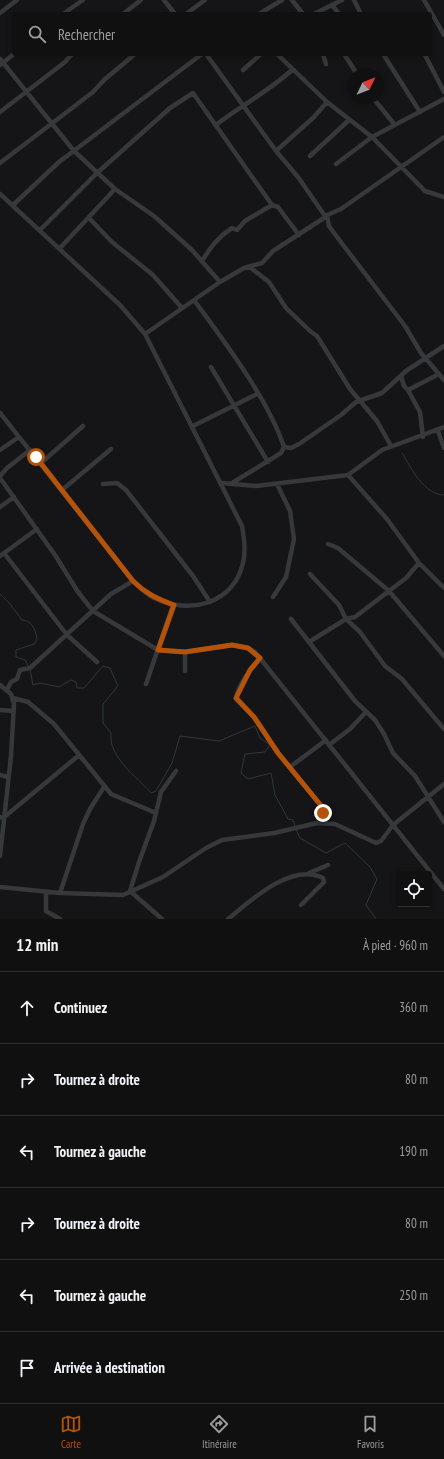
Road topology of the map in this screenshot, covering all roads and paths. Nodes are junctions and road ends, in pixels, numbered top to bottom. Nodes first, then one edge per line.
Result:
1 (17, 0) edge
2 (83, 0) edge
3 (141, 0) edge
4 (164, 0) edge
5 (205, 0) edge
6 (282, 0) edge
7 (292, 0) edge
8 (342, 0) edge
9 (354, 0) edge
10 (424, 0) edge
11 (332, 5) junction
12 (66, 12) edge
13 (126, 12) edge
14 (173, 12) edge
15 (189, 12) edge
16 (262, 12) edge
17 (301, 12) edge
18 (318, 12) edge
19 (337, 12) edge
20 (361, 12) edge
21 (431, 12) edge
22 (0, 13) edge
23 (432, 14) edge
24 (444, 35) edge
25 (12, 55) edge
26 (70, 56) edge
27 (133, 56) edge
28 (199, 56) edge
29 (207, 56) edge
30 (259, 56) edge
31 (278, 56) edge
32 (324, 56) edge
33 (345, 56) edge
34 (383, 56) edge
35 (426, 56) edge
36 (1, 63) edge
37 (326, 64) dead end
38 (353, 68) edge
39 (243, 70) dead end
40 (292, 70) junction
41 (27, 92) junction
42 (444, 92) edge
43 (444, 99) edge
44 (327, 102) junction
45 (243, 104) junction
46 (378, 104) edge
47 (0, 112) edge
48 (420, 112) junction
49 (349, 120) junction
50 (51, 123) junction
51 (216, 124) junction
52 (395, 126) junction
53 (372, 137) junction
54 (444, 137) edge
55 (74, 151) junction
56 (276, 152) junction
57 (310, 156) dead end
58 (0, 163) edge
59 (336, 164) dead end
60 (401, 168) junction
61 (97, 173) junction
62 (115, 189) junction
63 (0, 194) edge
64 (444, 197) edge
65 (13, 205) junction
66 (272, 205) junction
67 (328, 216) junction
68 (89, 218) junction
69 (40, 230) junction
70 (299, 235) junction
71 (60, 248) junction
72 (202, 261) junction
73 (244, 268) junction
74 (220, 282) junction
75 (194, 300) junction
76 (182, 308) junction
77 (145, 334) junction
78 (444, 346) edge
79 (426, 359) junction
80 (211, 368) dead end
81 (439, 374) junction
82 (401, 376) junction
83 (444, 380) edge
84 (408, 390) junction
85 (257, 394) junction
86 (360, 400) junction
87 (234, 406) junction
88 (0, 413) edge
89 (83, 426) dead end
90 (193, 426) junction
91 (444, 427) edge
92 (438, 431) junction
93 (19, 437) junction
94 (423, 437) junction
95 (391, 446) junction
96 (284, 447) junction
97 (444, 448) edge
98 (111, 449) dead end
99 (0, 450) edge
100 (30, 450) junction
101 (268, 462) junction
102 (41, 463) junction
103 (348, 475) junction
104 (0, 477) edge
105 (222, 483) junction
106 (232, 483) junction
107 (103, 484) dead end
108 (277, 484) junction
109 (62, 490) junction
110 (14, 497) junction
111 (0, 507) edge
112 (37, 529) junction
113 (328, 544) dead end
114 (2, 554) edge
115 (419, 563) junction
116 (310, 574) dead end
117 (133, 581) junction
118 (444, 588) edge
119 (389, 591) junction
120 (273, 597) dead end
121 (210, 602) junction
122 (174, 605) junction
123 (93, 611) junction
124 (291, 619) dead end
125 (346, 619) junction
126 (67, 635) junction
127 (309, 642) junction
128 (158, 650) junction
129 (185, 652) junction
130 (444, 656) edge
131 (260, 658) junction
132 (97, 662) dead end
133 (185, 670) dead end
134 (146, 684) dead end
135 (0, 685) edge
136 (7, 690) junction
137 (13, 698) junction
138 (0, 710) edge
139 (13, 711) junction
140 (366, 712) junction
141 (444, 729) edge
142 (326, 740) junction
143 (329, 745) junction
144 (78, 756) junction
145 (290, 767) junction
146 (176, 771) dead end
147 (0, 775) edge
148 (8, 777) junction
149 (444, 784) edge
150 (104, 787) junction
151 (428, 798) junction
152 (156, 813) junction
153 (2, 818) edge
154 (444, 822) edge
155 (317, 823) junction
156 (393, 825) junction
157 (0, 856) edge
158 (328, 865) dead end
159 (309, 874) junction
160 (0, 887) edge
161 (444, 889) edge
162 (46, 892) junction
163 (130, 892) junction
164 (60, 893) junction
165 (301, 905) dead end
166 (60, 919) edge
167 (162, 919) edge
168 (228, 919) edge

1 - 22 street
2 - 12 street
3 - 13 street
4 - 14 street
5 - 15 street
6 - 16 street
7 - 17 street
8 - 11 street
9 - 20 street
10 - 21 street
11 - 18 street
11 - 19 street
23 - 24 street
25 - 36 street
26 - 41 street
27 - 50 street
28 - 55 street
29 - 45 street
30 - 39 street
31 - 40 street
32 - 37 street
33 - 38 street
34 - 48 street
35 - 42 street
36 - 41 street
40 - 44 street
40 - 45 street
41 - 47 street
41 - 50 street
43 - 48 street
44 - 49 street
44 - 56 street
45 - 51 street
45 - 56 street
46 - 52 street
48 - 52 street
49 - 53 street
49 - 57 street
50 - 55 street
50 - 58 street
51 - 61 street
51 - 66 street
52 - 53 street
53 - 59 street
53 - 60 street
54 - 60 street
55 - 61 street
55 - 65 street
56 - 67 street
60 - 64 street
60 - 67 street
61 - 62 street
61 - 69 street
62 - 68 street
62 - 72 street
63 - 65 street
65 - 69 street
66 - 70 street
66 - 72 street
67 - 70 street
67 - 79 street
68 - 71 street
68 - 76 street
69 - 71 street
70 - 73 street
71 - 77 street
72 - 74 street
73 - 74 street
73 - 86 street
74 - 75 street
75 - 76 street
75 - 85 street
76 - 77 street
77 - 90 street
78 - 79 street
79 - 81 street
79 - 82 street
80 - 87 street
81 - 83 street
81 - 84 street
82 - 84 street
82 - 86 street
84 - 94 street
85 - 87 street
85 - 96 street
86 - 95 street
86 - 96 street
87 - 90 street
87 - 101 street
88 - 93 street
89 - 102 street
90 - 105 street
91 - 92 street
92 - 94 street
92 - 97 street
93 - 99 street
93 - 100 street
94 - 95 street
95 - 103 street
96 - 101 street
98 - 109 street
100 - 102 street
100 - 104 street
101 - 106 street
102 - 109 street
103 - 108 street
103 - 115 street
104 - 110 street
105 - 106 street
105 - 121 street
106 - 108 street
107 - 121 street
108 - 120 street
109 - 117 street
110 - 111 street
110 - 112 street
112 - 114 street
112 - 123 street
113 - 119 street
114 - 126 street
115 - 118 street
115 - 119 street
116 - 125 street
117 - 122 street
117 - 123 street
119 - 125 street
119 - 130 street
121 - 122 street
122 - 128 street
123 - 126 street
123 - 128 street
124 - 127 street
125 - 127 street
125 - 141 street
126 - 132 street
126 - 136 street
127 - 140 street
128 - 129 street
128 - 134 street
129 - 131 street
129 - 133 street
131 - 142 street
131 - 145 street
135 - 136 street
136 - 137 street
137 - 139 street
137 - 144 street
138 - 139 street
139 - 148 street
140 - 143 street
140 - 151 street
142 - 143 street
142 - 145 street
143 - 156 street
144 - 150 street
144 - 153 street
145 - 155 street
146 - 152 street
147 - 148 street
148 - 153 street
149 - 151 street
150 - 152 street
150 - 164 street
151 - 154 street
151 - 156 street
152 - 163 street
153 - 157 street
155 - 156 street
155 - 163 street
156 - 161 street
158 - 159 street
159 - 165 street
159 - 168 street
160 - 162 street
162 - 164 street
162 - 166 street
163 - 164 street
163 - 167 street

